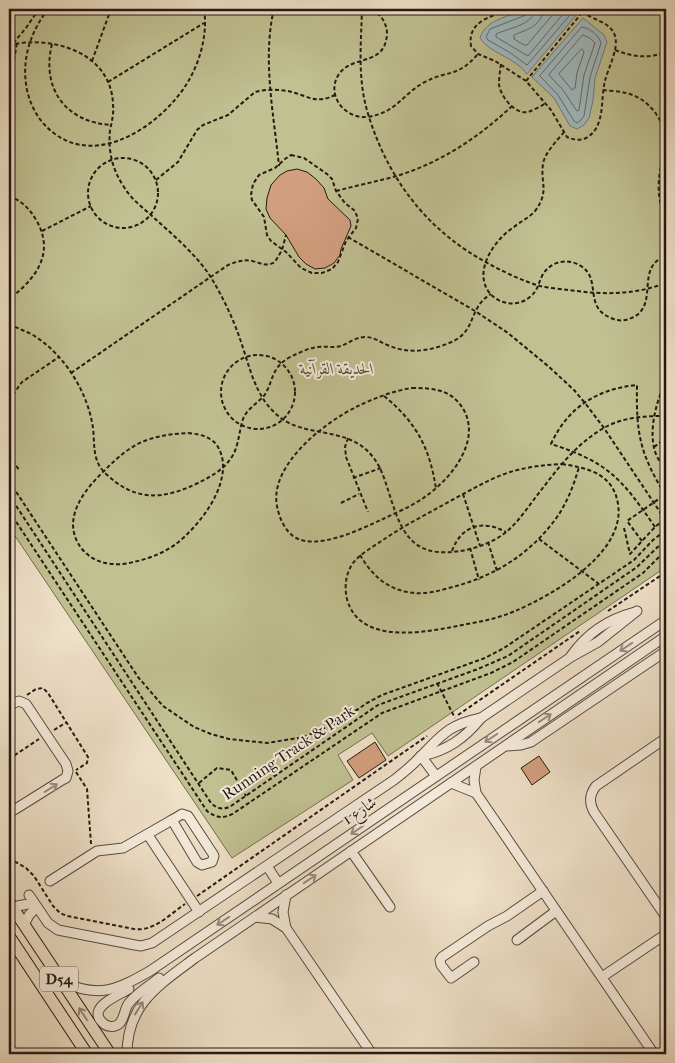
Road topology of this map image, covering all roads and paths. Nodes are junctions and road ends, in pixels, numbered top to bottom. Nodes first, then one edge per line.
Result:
1 (39, 9) edge
2 (48, 9) edge
3 (111, 9) edge
4 (204, 9) edge
5 (274, 9) edge
6 (362, 9) edge
7 (372, 9) edge
8 (512, 9) edge
9 (579, 9) edge
10 (585, 9) edge
11 (583, 12) junction
12 (205, 23) junction
13 (29, 42) junction
14 (17, 43) junction
15 (13, 44) junction
16 (52, 44) junction
17 (9, 46) edge
18 (615, 50) junction
19 (666, 52) edge
20 (478, 54) junction
21 (92, 61) junction
22 (359, 62) junction
23 (501, 64) junction
24 (9, 78) edge
25 (108, 82) junction
26 (526, 82) junction
27 (271, 90) junction
28 (603, 90) junction
29 (335, 95) junction
30 (546, 104) junction
31 (512, 106) junction
32 (369, 116) junction
33 (111, 125) junction
34 (564, 132) junction
35 (109, 143) junction
36 (111, 161) junction
37 (279, 166) junction
38 (394, 177) junction
39 (156, 180) junction
40 (336, 191) junction
41 (9, 196) edge
42 (91, 206) junction
43 (150, 214) junction
44 (666, 219) edge
45 (42, 231) junction
46 (286, 235) dead end
47 (348, 236) junction
48 (282, 250) junction
49 (666, 256) edge
50 (486, 263) junction
51 (210, 277) junction
52 (666, 283) edge
53 (539, 286) junction
54 (648, 290) junction
55 (491, 294) junction
56 (593, 294) junction
57 (9, 299) edge
58 (475, 311) junction
59 (9, 324) edge
60 (246, 356) junction
61 (58, 357) junction
62 (281, 364) junction
63 (71, 373) junction
64 (666, 382) edge
65 (384, 396) junction
66 (262, 398) junction
67 (9, 400) edge
68 (585, 403) junction
69 (654, 416) junction
70 (666, 416) edge
71 (636, 417) junction
72 (282, 420) junction
73 (242, 424) junction
74 (604, 428) junction
75 (318, 432) junction
76 (348, 438) junction
77 (666, 438) edge
78 (654, 447) junction
79 (574, 451) junction
80 (9, 454) edge
81 (562, 464) junction
82 (224, 467) junction
83 (579, 467) junction
84 (381, 468) junction
85 (666, 468) edge
86 (19, 470) dead end
87 (104, 472) junction
88 (353, 478) junction
89 (9, 481) edge
90 (436, 489) junction
91 (360, 493) junction
92 (463, 494) junction
93 (9, 495) edge
94 (666, 495) edge
95 (654, 502) junction
96 (341, 503) dead end
97 (643, 510) junction
98 (9, 511) edge
99 (368, 512) dead end
100 (395, 513) junction
101 (666, 519) edge
102 (655, 526) junction
103 (403, 527) junction
104 (474, 527) junction
105 (624, 528) dead end
106 (666, 530) edge
107 (506, 532) junction
108 (539, 539) junction
109 (666, 539) edge
110 (642, 541) junction
111 (488, 542) junction
112 (480, 546) junction
113 (470, 548) junction
114 (666, 550) edge
115 (452, 551) junction
116 (360, 555) junction
117 (497, 571) junction
118 (582, 571) junction
119 (666, 572) edge
120 (479, 580) junction
121 (599, 584) junction
122 (601, 616) dead end
123 (666, 620) edge
124 (585, 628) dead end
125 (666, 636) edge
126 (656, 643) junction
127 (666, 643) edge
128 (666, 651) edge
129 (571, 657) junction
130 (437, 683) junction
131 (440, 691) junction
132 (18, 701) junction
133 (9, 705) edge
134 (481, 718) junction
135 (457, 721) junction
136 (67, 722) junction
137 (430, 734) dead end
138 (46, 735) junction
139 (666, 738) edge
140 (506, 746) junction
141 (421, 756) junction
142 (9, 759) edge
143 (476, 767) junction
144 (436, 776) junction
145 (199, 783) junction
146 (451, 783) junction
147 (476, 793) junction
148 (246, 796) junction
149 (9, 812) edge
150 (172, 820) junction
151 (148, 835) junction
152 (351, 851) junction
153 (92, 854) junction
154 (9, 858) edge
155 (267, 866) junction
156 (50, 881) dead end
157 (278, 883) junction
158 (543, 891) junction
159 (29, 894) dead end
160 (286, 895) junction
161 (191, 900) junction
162 (10, 904) edge
163 (36, 905) junction
164 (390, 907) dead end
165 (556, 911) junction
166 (199, 912) junction
167 (254, 917) junction
168 (666, 917) edge
169 (24, 925) junction
170 (286, 928) junction
171 (666, 934) edge
172 (9, 936) edge
173 (517, 940) dead end
174 (195, 958) junction
175 (474, 962) dead end
176 (150, 972) junction
177 (602, 977) junction
178 (60, 980) junction
179 (87, 1054) edge
180 (110, 1054) edge
181 (127, 1054) edge
182 (372, 1054) edge
183 (654, 1054) edge

1 - 15 path
2 - 13 path
3 - 21 path
4 - 12 path
5 - 27 path
6 - 22 path
7 - 22 path
8 - 20 path
9 - 11 path
10 - 11 path
11 - 18 path
11 - 26 path
12 - 25 path
12 - 35 path
13 - 14 path
13 - 16 path
13 - 35 path
14 - 15 path
14 - 24 path
15 - 17 path
16 - 21 path
16 - 33 path
18 - 19 path
18 - 28 path
20 - 23 path
20 - 32 path
21 - 25 path
22 - 29 path
22 - 32 path
23 - 26 path
23 - 31 path
25 - 33 path
26 - 30 path
27 - 29 path
27 - 37 path
27 - 39 path
28 - 34 path
28 - 44 path
29 - 32 path
30 - 31 path
30 - 34 path
31 - 38 path
32 - 38 path
33 - 35 path
34 - 50 path
35 - 36 path
36 - 39 path
36 - 42 path
36 - 43 path
37 - 40 path
37 - 48 path
38 - 40 path
38 - 50 path
39 - 43 path
40 - 47 path
41 - 45 path
42 - 43 path
42 - 45 path
43 - 51 path
45 - 57 path
46 - 48 path
47 - 48 path
47 - 58 path
48 - 51 path
49 - 54 path
50 - 53 path
50 - 55 path
51 - 60 path
51 - 63 path
52 - 54 path
53 - 55 path
53 - 56 path
53 - 56 path
54 - 56 path
54 - 56 path
55 - 58 path
58 - 62 path
58 - 68 path
59 - 61 path
60 - 62 path
60 - 66 path
60 - 73 path
61 - 63 path
61 - 67 path
62 - 66 path
62 - 72 path
63 - 87 path
64 - 69 path
65 - 75 path
65 - 90 path
65 - 90 path
66 - 72 path
66 - 73 path
68 - 71 path
68 - 74 path
68 - 79 path
69 - 70 path
69 - 71 path
69 - 78 path
71 - 74 path
71 - 94 path
72 - 73 path
72 - 75 path
73 - 82 path
74 - 79 path
74 - 95 path
75 - 76 path
75 - 100 path
76 - 84 path
76 - 88 path
77 - 78 path
78 - 85 path
79 - 81 path
79 - 97 path
80 - 86 path
81 - 83 path
81 - 92 path
81 - 107 path
82 - 87 path
82 - 87 path
82 - 87 path
83 - 108 path
83 - 118 path
84 - 88 path
84 - 100 path
88 - 91 path
89 - 121 path
90 - 100 path
91 - 96 path
91 - 99 path
92 - 103 path
92 - 104 path
93 - 145 path, Running Track & Park
94 - 95 path
95 - 97 path
95 - 101 path
97 - 102 path
97 - 110 path
98 - 131 path
100 - 103 path
101 - 102 path
102 - 110 path
103 - 115 path
103 - 116 path
104 - 107 path
104 - 112 path
104 - 115 path
105 - 110 path
106 - 121 path
107 - 111 path
108 - 117 path
108 - 118 path
109 - 130 path, Running Track & Park
111 - 112 path
111 - 117 path
112 - 113 path
113 - 115 path
113 - 120 path
114 - 131 path
116 - 118 path
116 - 120 path
117 - 120 path
118 - 121 path
119 - 122 path
123 -> 144 street, شارع 1
124 - 135 path
125 - 126 street, شارع 1
126 - 127 street
140 -> 126 street, شارع 1
128 - 140 street
129 - 129 street
129 - 134 street
130 - 131 path
130 - 148 path, Running Track & Park
131 - 135 path
132 - 133 street
132 - 136 path
132 - 138 street
134 - 135 street
134 - 141 street
135 - 141 street
136 - 138 path
136 - 153 path
137 - 161 path
138 - 142 path
149 -> 138 street
139 - 168 street
140 - 143 street, شارع 1
141 - 144 street
141 - 155 street
143 - 146 street, شارع 1
143 - 147 street
144 -> 157 street, شارع 1
145 - 148 path, Running Track & Park
145 - 148 path
146 - 147 street
146 - 152 street, شارع 1
147 - 158 street
150 - 150 street
150 - 151 street
151 - 153 street
151 - 161 street
160 -> 152 street, شارع 1
152 - 164 street
153 - 156 street
154 - 161 path
155 - 157 street
155 - 166 street
157 -> 176 street, شارع 1
158 - 165 street
158 - 175 street
159 - 163 street
160 - 167 street, شارع 1
160 - 170 street
161 - 166 street
162 - 163 street
162 - 169 main road, D54
163 - 166 street
163 - 169 street
165 - 173 street
165 - 177 street
167 - 170 street
167 - 174 street, شارع 1
169 - 178 main road, D54
170 - 182 street
171 - 177 street
172 - 179 main road, D54
174 - 176 street
181 -> 174 street, شارع 1
176 - 178 street, شارع 1
177 - 183 street
180 -> 178 main road, D54

